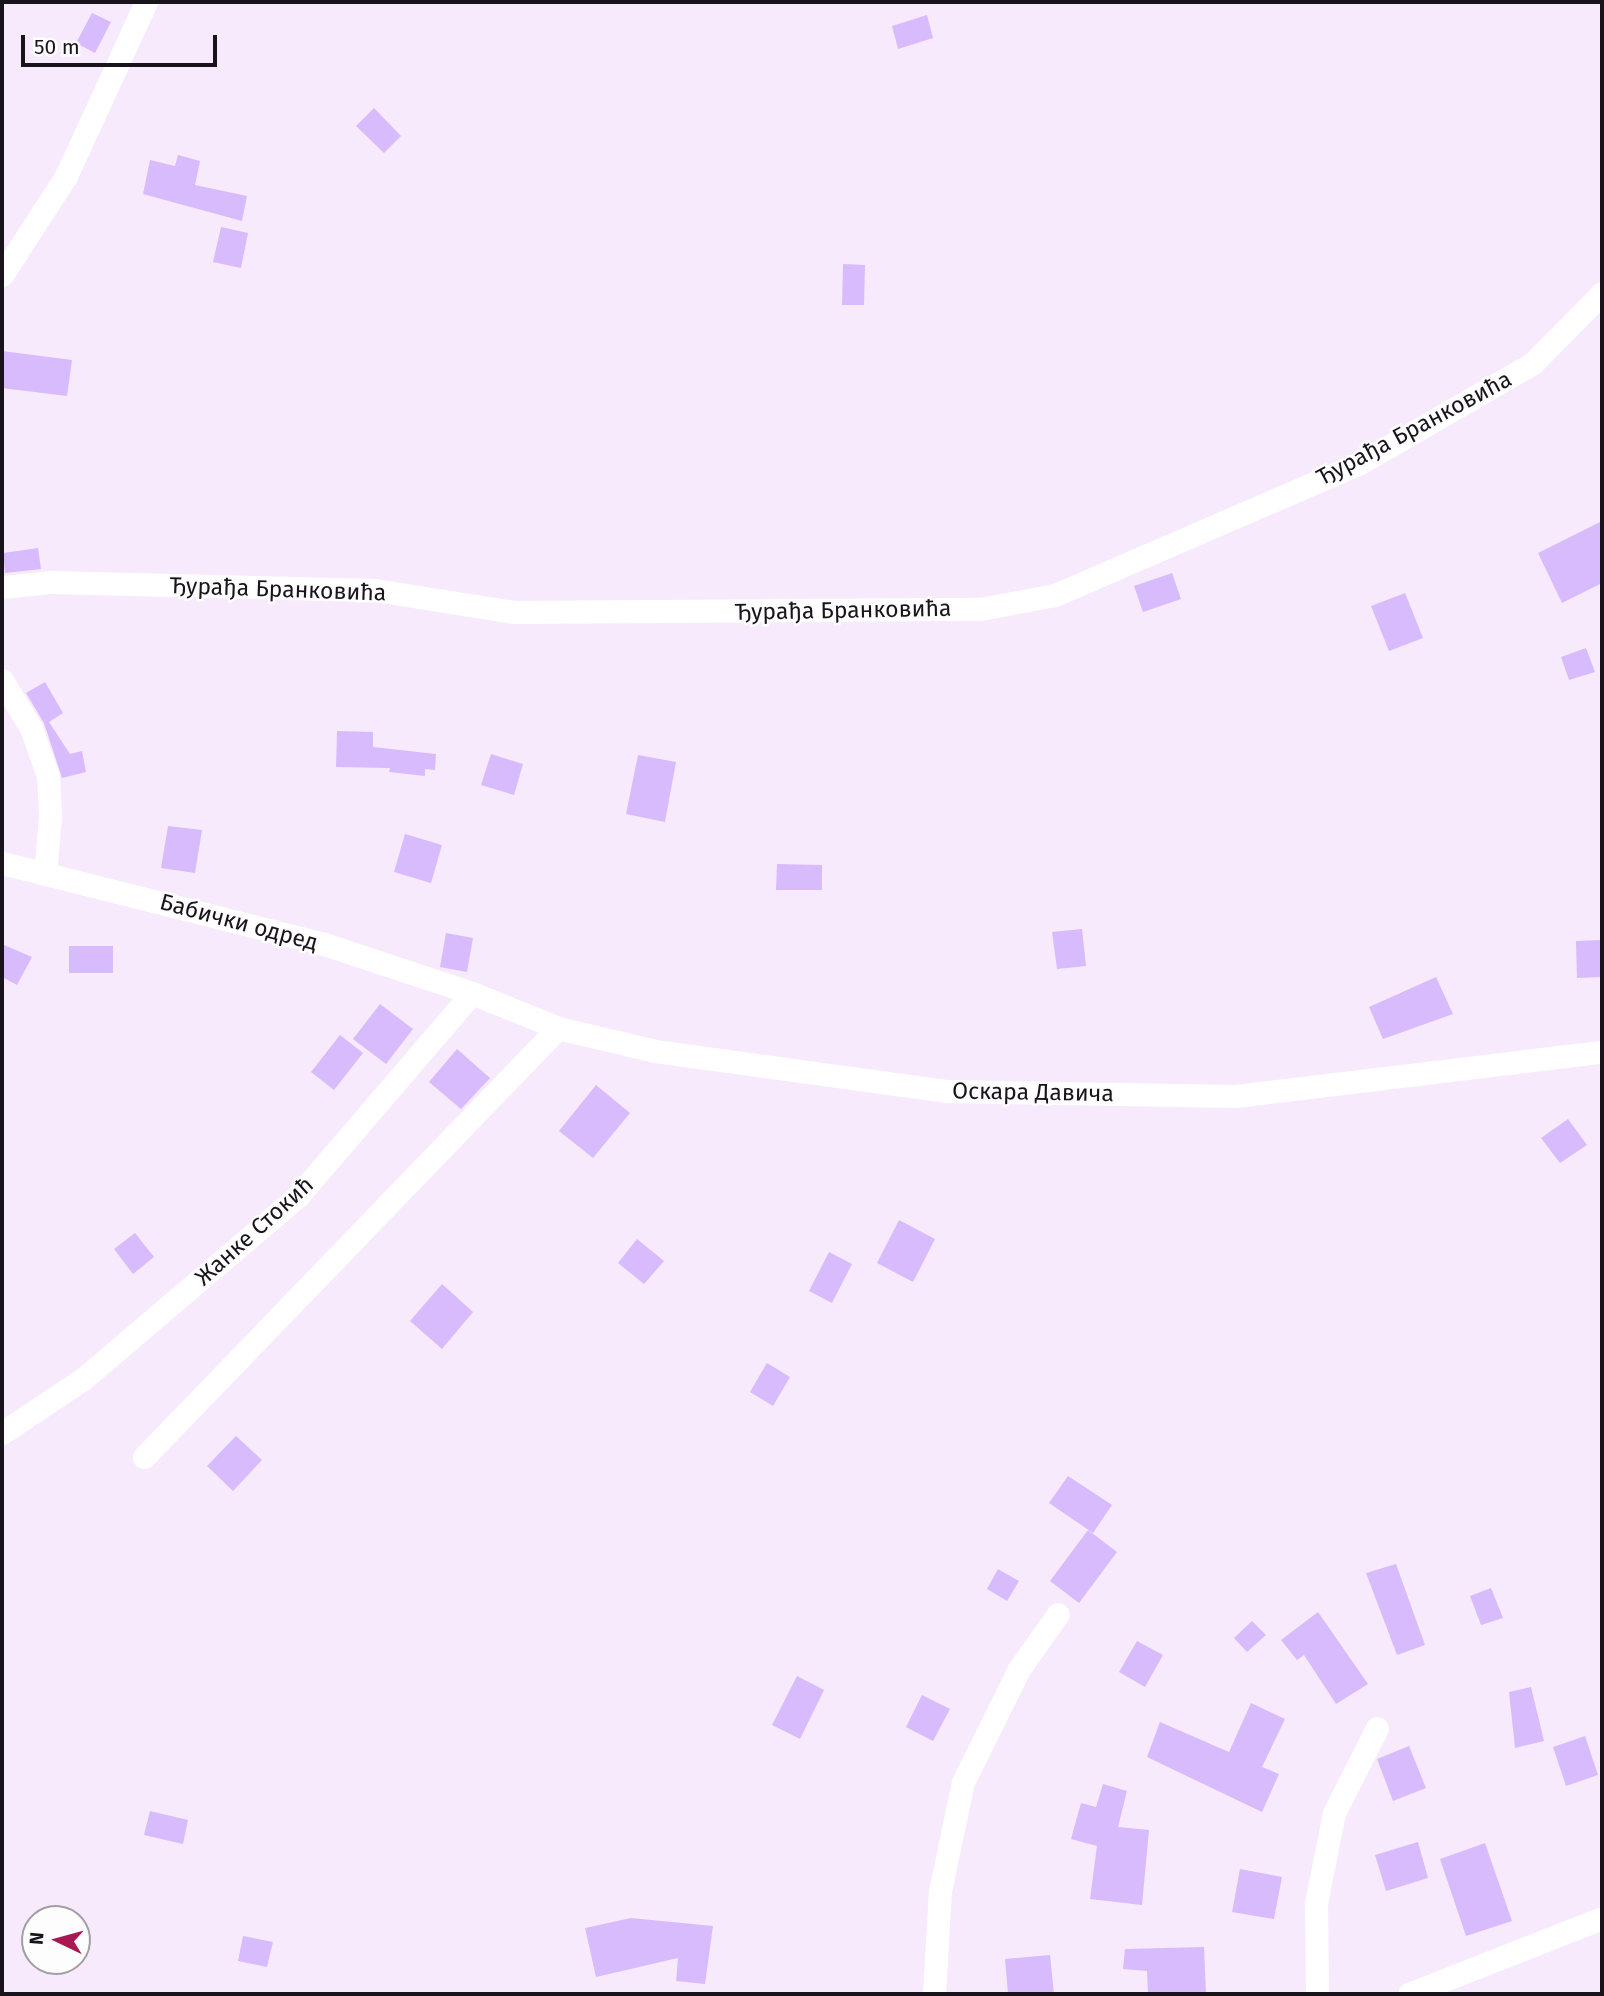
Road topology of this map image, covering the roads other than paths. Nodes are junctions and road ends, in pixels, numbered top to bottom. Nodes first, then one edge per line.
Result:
1 (146, 2) edge
2 (2, 275) edge
3 (1602, 293) edge
4 (2, 587) edge
5 (2, 680) edge
6 (2, 863) edge
7 (45, 874) junction
8 (472, 993) junction
9 (558, 1028) junction
10 (1602, 1052) edge
11 (2, 1433) edge
12 (144, 1457) dead end
13 (1058, 1614) dead end
14 (1377, 1728) dead end
15 (1602, 1918) edge
16 (934, 1994) edge
17 (1317, 1994) edge
18 (1409, 1994) edge

1 - 2 street
3 - 4 street, Ђурађа Бранковића
5 - 7 street
6 - 7 street, Бабички одред
7 - 8 street, Бабички одред
8 - 9 street, Оскара Давича
8 - 11 street, Жанке Стокић
9 - 10 street, Оскара Давича
9 - 12 street
13 - 16 street
14 - 17 street
15 - 18 street

